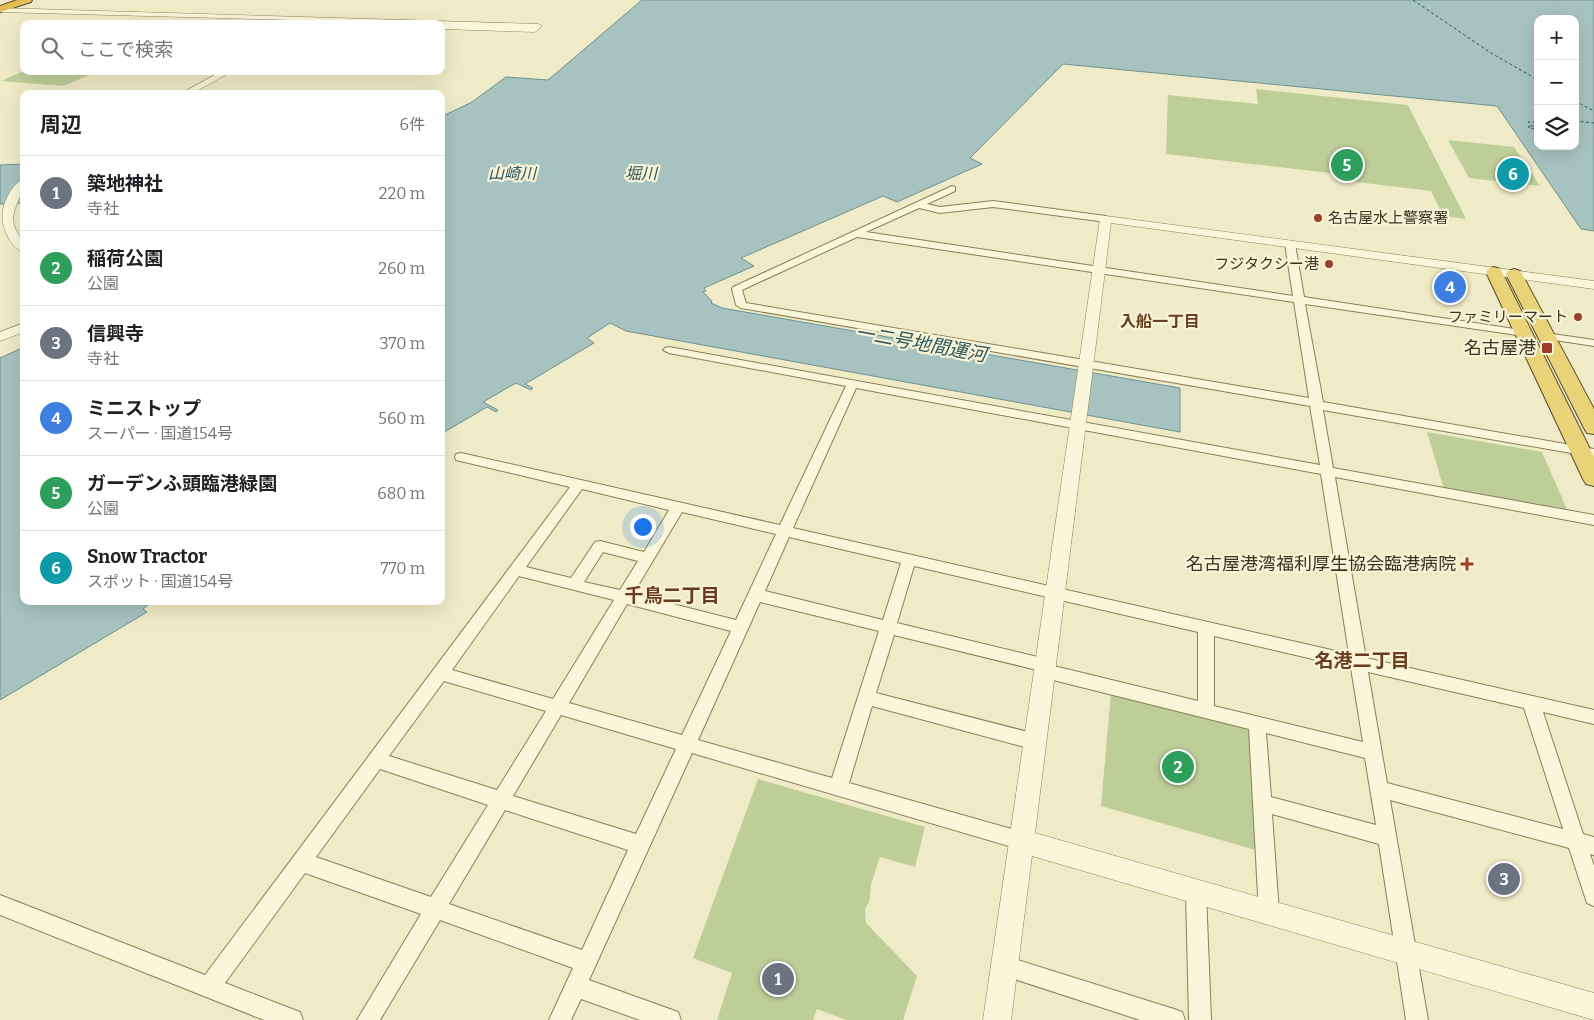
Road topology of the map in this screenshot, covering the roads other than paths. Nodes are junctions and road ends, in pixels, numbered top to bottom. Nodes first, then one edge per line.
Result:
1 (21, 0) edge
2 (28, 0) edge
3 (0, 10) edge
4 (269, 20) edge
5 (445, 24) edge
6 (445, 27) edge
7 (221, 75) edge
8 (192, 90) edge
9 (20, 187) edge
10 (952, 189) dead end
11 (919, 205) junction
12 (3, 211) edge
13 (1106, 219) junction
14 (858, 234) junction
15 (1290, 244) junction
16 (20, 246) edge
17 (1099, 271) junction
18 (1494, 272) junction
19 (1514, 274) junction
20 (1594, 285) edge
21 (1300, 300) junction
22 (20, 329) edge
23 (1524, 332) junction
24 (1546, 336) junction
25 (0, 337) edge
26 (1594, 343) edge
27 (669, 350) dead end
28 (1087, 366) junction
29 (852, 385) junction
30 (1317, 404) junction
31 (1080, 423) junction
32 (1594, 428) edge
33 (1587, 452) edge
34 (461, 457) dead end
35 (1327, 471) junction
36 (1594, 479) edge
37 (578, 484) junction
38 (678, 507) junction
39 (1594, 520) edge
40 (785, 532) junction
41 (647, 558) junction
42 (909, 560) junction
43 (516, 570) junction
44 (574, 585) junction
45 (1055, 594) junction
46 (756, 595) junction
47 (623, 597) junction
48 (741, 627) junction
49 (888, 627) junction
50 (1206, 629) junction
51 (1358, 664) junction
52 (1045, 669) junction
53 (440, 673) junction
54 (866, 697) junction
55 (1530, 703) junction
56 (557, 707) junction
57 (1206, 711) junction
58 (1594, 717) edge
59 (1257, 724) junction
60 (1036, 742) junction
61 (687, 744) junction
62 (1373, 752) junction
63 (376, 760) junction
64 (838, 788) junction
65 (1379, 790) junction
66 (501, 800) junction
67 (1262, 803) junction
68 (1387, 837) junction
69 (1022, 842) junction
70 (1585, 844) edge
71 (640, 845) junction
72 (302, 862) junction
73 (1196, 892) junction
74 (1594, 896) edge
75 (0, 904) edge
76 (436, 908) junction
77 (1269, 913) junction
78 (1406, 953) junction
79 (587, 962) junction
80 (1005, 966) junction
81 (210, 986) junction
82 (575, 986) junction
83 (1594, 1007) edge
84 (292, 1020) edge
85 (368, 1020) edge
86 (560, 1020) edge
87 (670, 1020) edge
88 (997, 1020) edge
89 (1174, 1020) edge
90 (1200, 1020) edge
91 (1416, 1020) edge

1 - 3 highway
2 - 3 highway
3 - 4 street
5 - 6 street
7 - 8 street
9 - 12 street
10 - 11 street
11 - 13 street
11 - 14 street
12 - 16 street
13 - 15 street
13 - 17 street
14 - 17 street
14 - 28 street
15 - 18 street
15 - 21 street
17 - 21 street
17 - 28 street
18 - 19 street
18 - 23 highway
19 - 20 street
19 - 24 highway
21 - 23 street
21 - 30 street
22 - 25 street
23 - 33 highway
24 - 26 street
24 - 32 highway
27 - 29 street
28 - 30 street
28 - 31 street
29 - 31 street
29 - 40 street
30 - 33 street
30 - 35 street
31 - 35 street
31 - 45 street
33 - 36 highway
34 - 37 street
35 - 39 street
35 - 51 street
37 - 38 street
37 - 43 street
38 - 40 street
38 - 41 street
40 - 42 street
40 - 46 street
41 - 44 street
41 - 47 street
42 - 45 street
42 - 49 street
43 - 44 street
43 - 53 street
44 - 47 street
45 - 50 street
45 - 52 street
46 - 48 street
46 - 49 street
47 - 48 street
47 - 56 street
48 - 61 street
49 - 52 street
49 - 54 street
50 - 51 street
50 - 57 street
51 - 55 street
51 - 62 street
52 - 57 street
52 - 60 street
53 - 56 street
53 - 63 street
54 - 60 street
54 - 64 street
55 - 58 street
55 - 70 street
56 - 61 street
56 - 66 street
57 - 59 street
59 - 62 street
59 - 67 street
60 - 69 street
61 - 64 street
61 - 71 street
62 - 65 street
63 - 66 street
63 - 72 street
64 - 69 street
65 - 68 street
65 - 70 street
66 - 71 street
66 - 76 street
67 - 68 street
67 - 77 street
68 - 78 street
69 - 73 street
69 - 80 street
70 - 74 street
71 - 79 street
72 - 76 street
72 - 81 street
73 - 77 street
73 - 90 street
75 - 81 street
76 - 79 street
76 - 85 street
77 - 78 street
78 - 83 street
78 - 91 street
79 - 82 street
80 - 88 street
80 - 89 street
81 - 84 street
82 - 86 street
82 - 87 street

